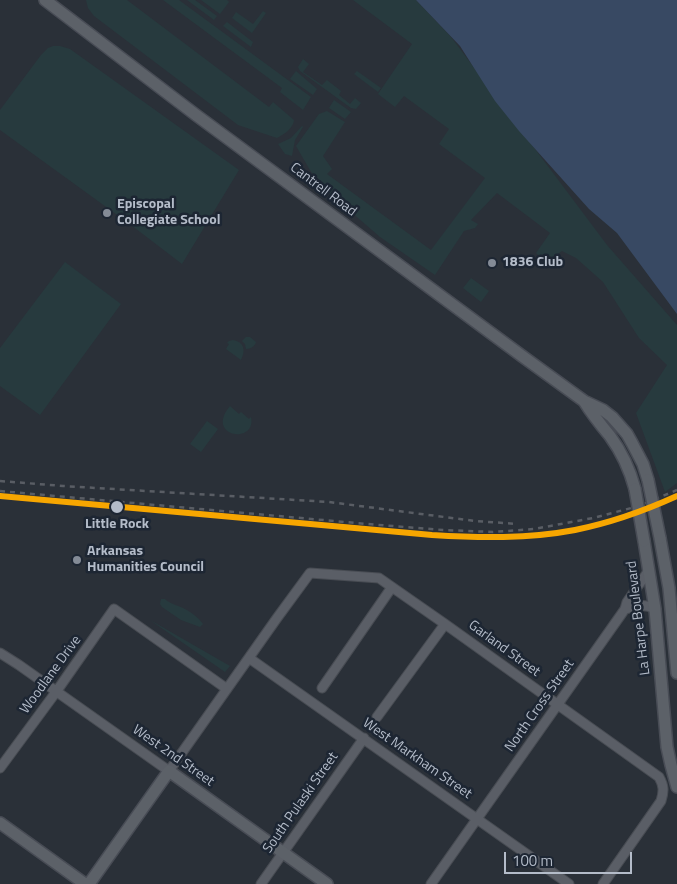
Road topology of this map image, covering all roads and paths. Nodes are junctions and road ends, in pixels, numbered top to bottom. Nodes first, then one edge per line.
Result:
1 (45, 0) edge
2 (584, 401) junction
3 (649, 570) junction
4 (392, 587) junction
5 (655, 609) junction
6 (625, 610) junction
7 (445, 624) junction
8 (675, 639) edge
9 (0, 652) edge
10 (249, 658) junction
11 (677, 673) edge
12 (322, 688) dead end
13 (227, 689) junction
14 (56, 692) junction
15 (558, 705) junction
16 (377, 717) dead end
17 (364, 738) junction
18 (0, 768) edge
19 (169, 771) junction
20 (677, 787) edge
21 (477, 819) junction
22 (0, 823) edge
23 (283, 852) junction
24 (87, 884) edge
25 (261, 884) edge
26 (327, 884) edge
27 (431, 884) edge
28 (568, 884) edge
29 (603, 884) edge

1 - 2 main road, Cantrell Road
2 - 3 main road, La Harpe Boulevard, bridge
2 - 8 main road, bridge
3 - 5 main road, La Harpe Boulevard
3 - 6 street, North Cross Street
4 - 7 street, Garland Street
4 - 10 street, Garland Street
4 - 12 street
5 - 6 street
5 - 20 main road, La Harpe Boulevard
6 - 15 street, North Cross Street
7 - 15 street, Garland Street
7 - 16 street
8 - 11 main road
9 - 14 street, West 2nd Street
10 - 13 street
10 - 17 street, West Markham Street
13 - 14 street, Woodlane Drive
13 - 19 street
14 - 18 street, Woodlane Drive
14 - 19 street, West 2nd Street
15 - 21 street, North Cross Street
15 - 29 street, Garland Street
17 - 21 street, West Markham Street
17 - 23 street, South Pulaski Street
19 - 23 main road, West 2nd Street
19 - 24 main road
21 - 27 street, North Cross Street
21 - 28 street, West Markham Street
22 - 24 main road
23 - 25 street, South Pulaski Street
23 - 26 main road, West 2nd Street

